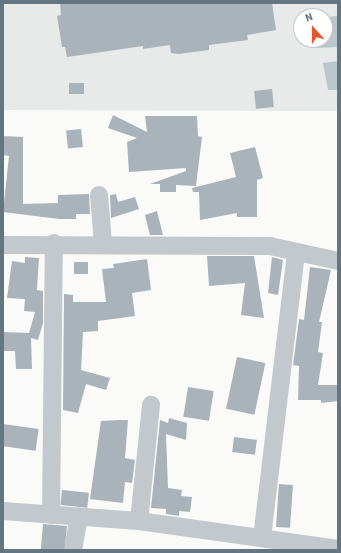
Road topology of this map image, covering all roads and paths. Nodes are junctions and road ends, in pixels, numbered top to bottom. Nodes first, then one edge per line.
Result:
1 (98, 195) dead end
2 (54, 243) junction
3 (103, 244) junction
4 (3, 245) edge
5 (296, 252) junction
6 (338, 261) edge
7 (151, 405) dead end
8 (3, 511) edge
9 (51, 515) junction
10 (79, 517) junction
11 (139, 521) junction
12 (262, 538) junction
13 (338, 549) edge
14 (73, 550) edge

1 - 3 street
2 - 3 street
2 - 4 street
2 - 9 street
3 - 5 street
5 - 6 street
5 - 12 street
7 - 11 street
8 - 9 street
9 - 10 street
10 - 11 street
10 - 14 street
11 - 12 street
12 - 13 street

